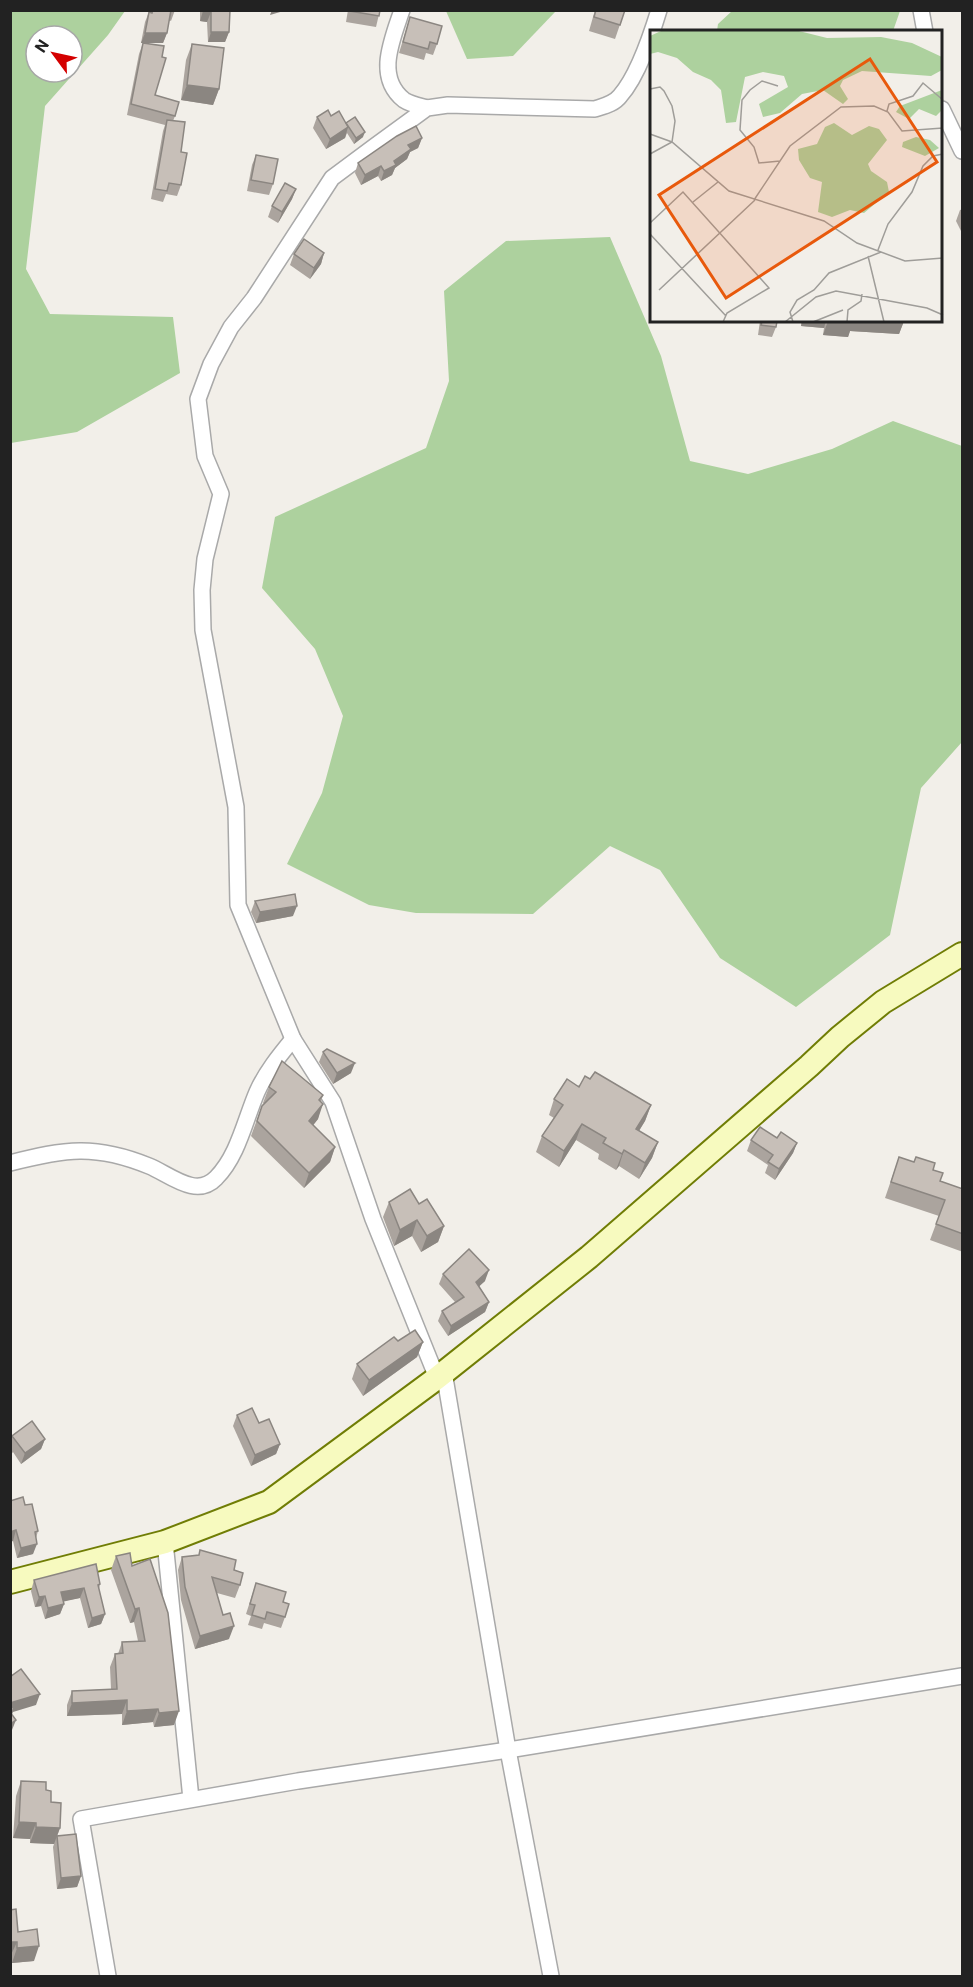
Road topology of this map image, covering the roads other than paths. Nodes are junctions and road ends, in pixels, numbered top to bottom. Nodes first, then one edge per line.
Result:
1 (402, 10) edge
2 (659, 10) edge
3 (921, 10) edge
4 (651, 30) edge
5 (925, 30) edge
6 (650, 33) edge
7 (427, 108) junction
8 (943, 111) edge
9 (963, 151) edge
10 (963, 954) edge
11 (292, 1039) junction
12 (10, 1163) edge
13 (441, 1375) junction
14 (165, 1542) junction
15 (10, 1582) edge
16 (963, 1676) edge
17 (508, 1750) junction
18 (191, 1799) junction
19 (108, 1977) edge
20 (551, 1977) edge

1 - 7 street
2 - 4 street
3 - 5 street
6 - 7 street
7 - 11 street
8 - 9 street
10 - 13 street
11 - 12 street
11 - 13 street
13 - 14 street
13 - 17 street
14 - 15 street
14 - 18 street
16 - 17 street
17 - 18 street
17 - 20 street
18 - 19 street

